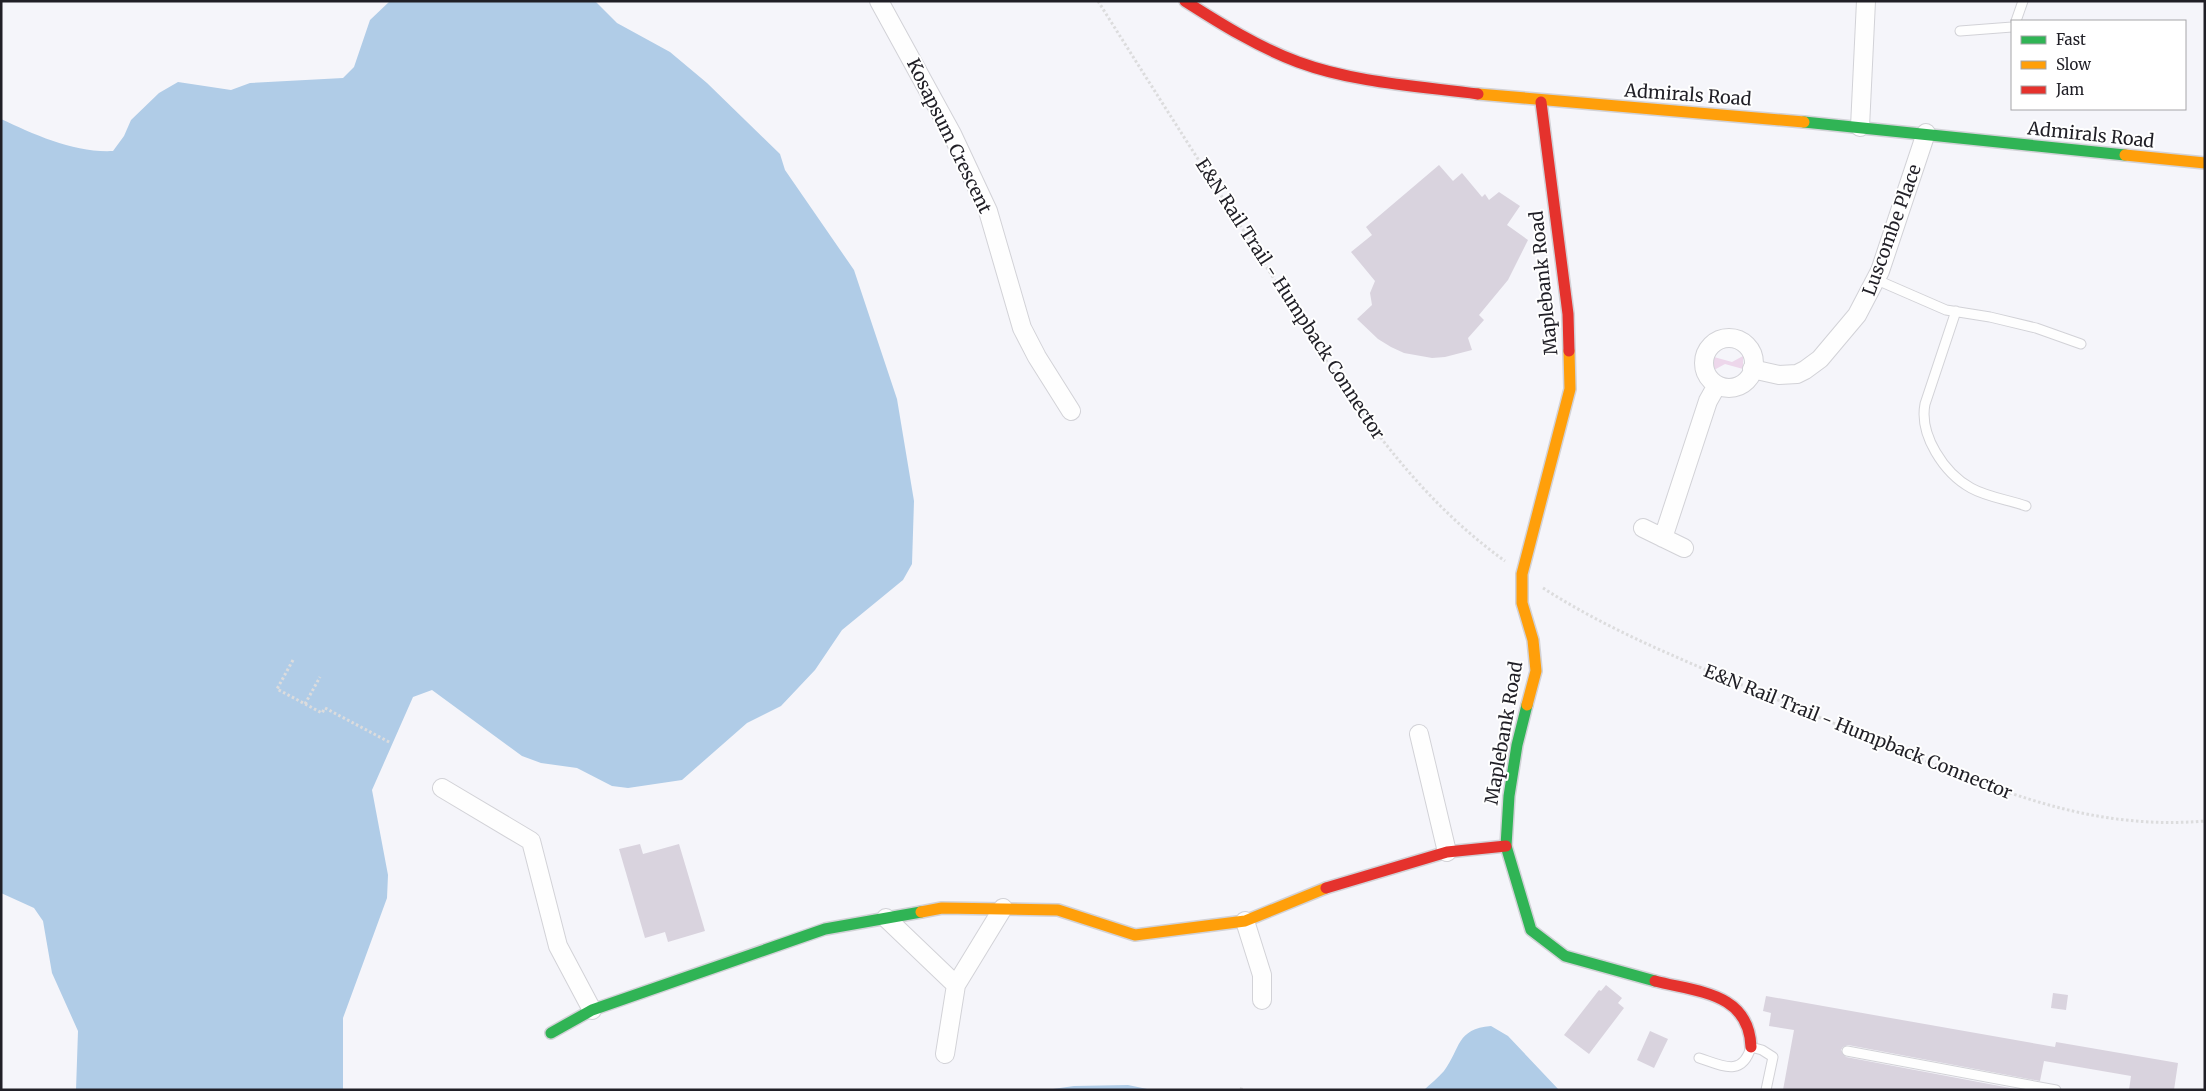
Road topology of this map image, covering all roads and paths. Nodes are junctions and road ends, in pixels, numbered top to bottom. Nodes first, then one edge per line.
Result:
1 (879, 1) edge
2 (1098, 1) edge
3 (1185, 1) edge
4 (1866, 1) edge
5 (2023, 1) edge
6 (2016, 20) edge
7 (2011, 26) edge
8 (1960, 31) dead end
9 (1541, 102) junction
10 (1860, 127) junction
11 (1926, 133) junction
12 (2205, 164) edge
13 (1877, 280) junction
14 (1956, 311) junction
15 (2081, 344) dead end
16 (1752, 369) junction
17 (1717, 385) junction
18 (1071, 411) dead end
19 (2026, 506) dead end
20 (1643, 528) dead end
21 (1663, 538) junction
22 (1684, 548) dead end
23 (1508, 564) dead end
24 (1537, 584) dead end
25 (293, 660) dead end
26 (320, 677) dead end
27 (305, 704) junction
28 (1419, 734) dead end
29 (391, 743) dead end
30 (442, 788) dead end
31 (2205, 821) edge
32 (1506, 846) junction
33 (1447, 852) junction
34 (1003, 908) junction
35 (886, 918) junction
36 (1245, 921) junction
37 (956, 985) junction
38 (1262, 1000) dead end
39 (592, 1010) junction
40 (550, 1033) dead end
41 (1751, 1047) junction
42 (1847, 1051) dead end
43 (945, 1054) dead end
44 (1699, 1058) dead end
45 (1766, 1090) edge
46 (2056, 1090) edge

1 - 18 street, Kosapsum Crescent
2 - 23 path, E&N Rail Trail - Humpback Connector
3 - 9 street, Admirals Road
4 - 10 street
5 - 6 lane
7 - 8 lane
9 - 10 street, Admirals Road
9 - 32 street, Maplebank Road
10 - 11 street, Admirals Road
11 - 12 street, Admirals Road
11 - 13 street, Luscombe Place
13 - 14 lane
13 - 16 street, Luscombe Place
14 - 15 lane
14 - 19 lane
16 - 17 street
16 - 17 street
17 - 21 street
20 - 21 street
21 - 22 street
24 - 31 path, E&N Rail Trail - Humpback Connector
25 - 27 path
26 - 27 path
27 - 29 path
28 - 33 street
30 - 39 street
32 - 33 street
32 - 41 street, Maplebank Road
33 - 36 street
34 - 35 street
34 - 36 street
34 - 37 street
35 - 37 street
35 - 39 street
36 - 38 street
37 - 43 street
39 - 40 street
41 - 44 lane
41 - 45 lane
42 - 46 lane

